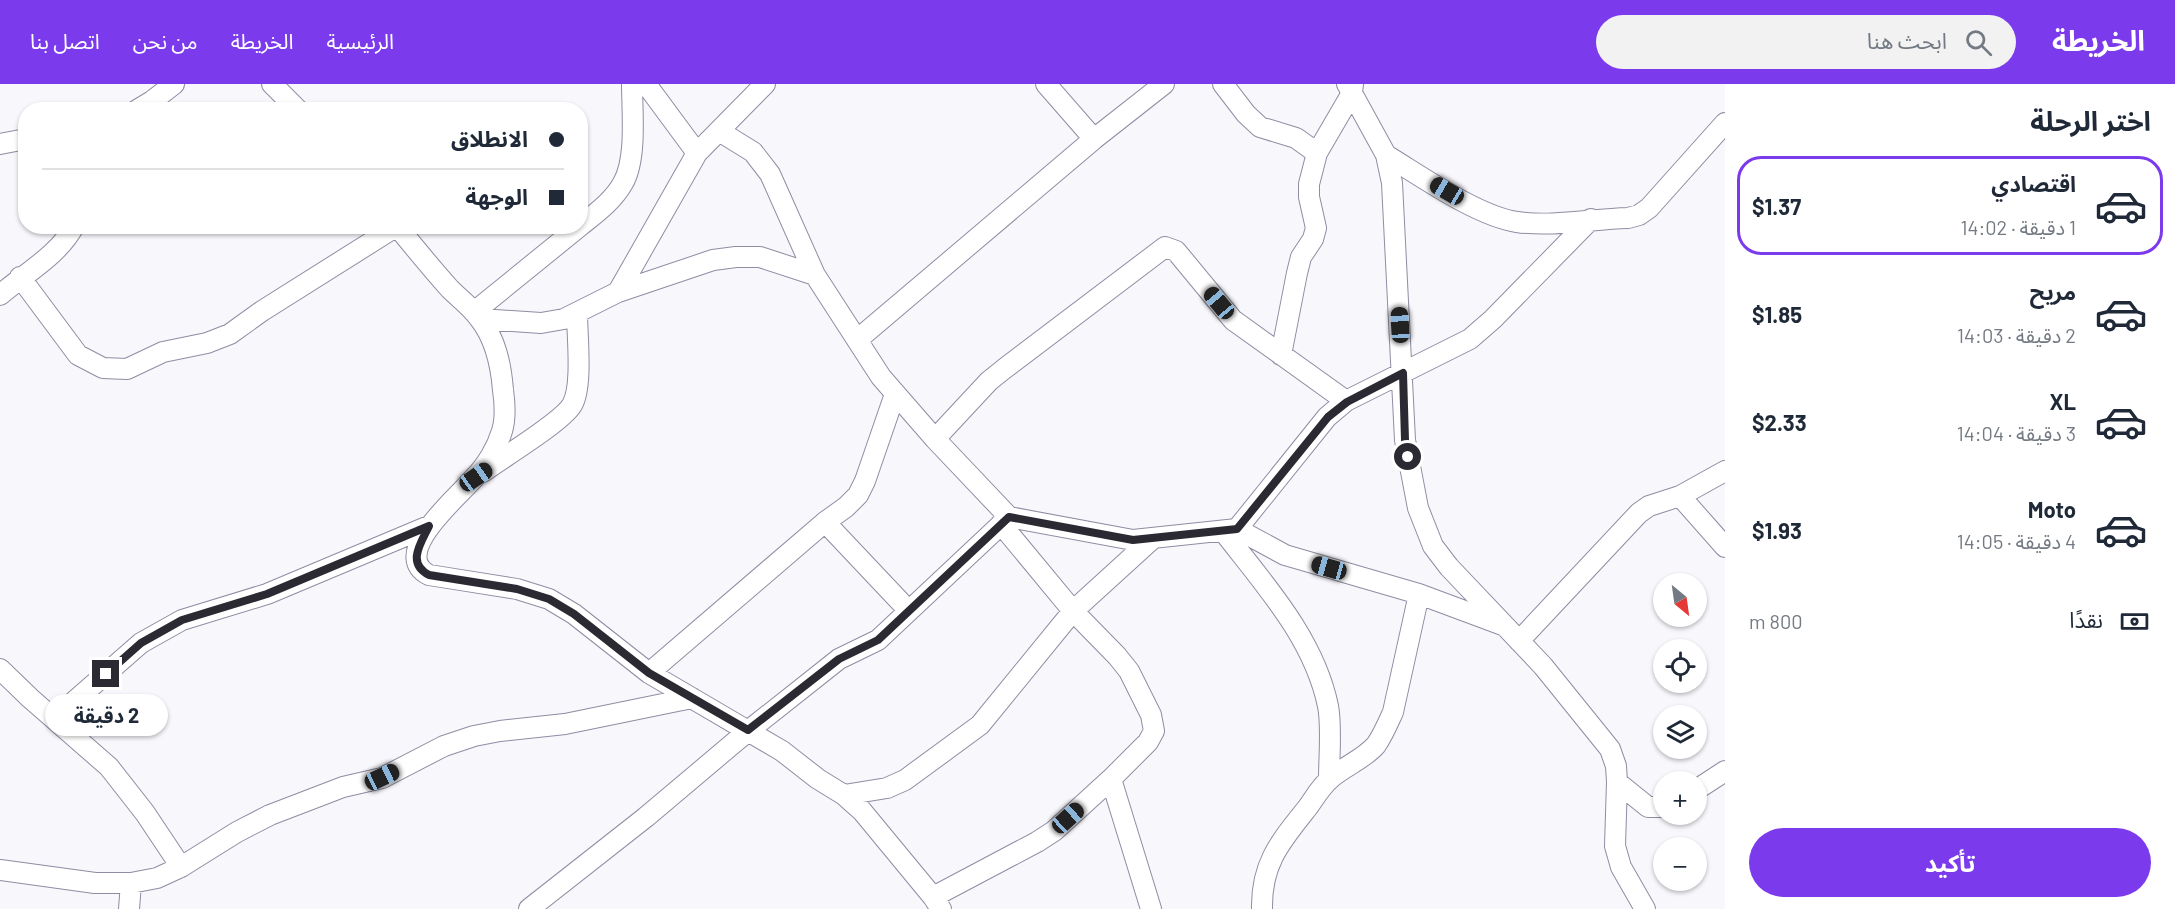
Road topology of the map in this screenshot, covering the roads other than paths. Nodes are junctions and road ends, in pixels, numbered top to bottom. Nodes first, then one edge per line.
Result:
1 (174, 84) edge
2 (272, 84) edge
3 (632, 84) edge
4 (646, 84) edge
5 (765, 84) edge
6 (1046, 84) edge
7 (1164, 84) edge
8 (1223, 84) edge
9 (1351, 87) edge
10 (150, 102) edge
11 (289, 102) edge
12 (1725, 123) edge
13 (719, 131) junction
14 (1094, 139) junction
15 (18, 141) edge
16 (0, 144) edge
17 (697, 153) junction
18 (1317, 153) junction
19 (1386, 155) junction
20 (1591, 219) junction
21 (588, 220) edge
22 (68, 234) edge
23 (385, 234) edge
24 (404, 234) edge
25 (571, 234) edge
26 (815, 275) junction
27 (20, 277) junction
28 (618, 292) junction
29 (0, 295) edge
30 (577, 313) junction
31 (477, 316) junction
32 (857, 340) junction
33 (1281, 355) junction
34 (1403, 373) junction
35 (895, 394) junction
36 (1347, 402) junction
37 (935, 439) junction
38 (1725, 471) edge
39 (476, 477) junction
40 (1680, 496) junction
41 (1005, 521) junction
42 (825, 522) junction
43 (429, 526) junction
44 (1230, 530) junction
45 (1151, 540) junction
46 (1725, 547) edge
47 (1419, 594) junction
48 (909, 611) junction
49 (1073, 611) junction
50 (1505, 626) junction
51 (1520, 641) junction
52 (0, 669) edge
53 (649, 673) junction
54 (692, 698) junction
55 (54, 719) junction
56 (748, 730) junction
57 (1725, 771) edge
58 (1112, 778) junction
59 (1329, 779) junction
60 (1617, 782) junction
61 (1707, 783) edge
62 (844, 795) junction
63 (1653, 807) edge
64 (181, 867) junction
65 (0, 870) edge
66 (131, 883) junction
67 (937, 903) edge
68 (129, 909) edge
69 (529, 909) edge
70 (1151, 909) edge
71 (1262, 909) edge
72 (1645, 909) edge

1 - 10 street
2 - 11 street
3 - 21 street
4 - 17 street
5 - 13 street
6 - 14 street
7 - 14 street
8 - 18 street
9 - 18 street
9 - 19 street
12 - 20 street
13 - 17 street
13 - 26 street
14 - 32 street
15 - 16 street
17 - 28 street
18 - 33 street
19 - 20 street
19 - 34 street
20 - 34 street
22 - 27 street
23 - 27 street
24 - 31 street
25 - 31 street
26 - 28 street
26 - 32 street
27 - 29 street
28 - 30 street
30 - 31 street
30 - 39 street
31 - 39 street
32 - 35 street
33 - 36 street
33 - 37 street
34 - 36 street
34 - 50 street
35 - 37 street
35 - 42 street
36 - 44 street
37 - 41 street
38 - 40 street
39 - 43 street
40 - 46 street
40 - 51 street
41 - 45 street
41 - 48 street
41 - 49 street
42 - 48 street
42 - 53 street
43 - 53 street
43 - 55 street
44 - 45 street
44 - 47 street
44 - 59 street
45 - 49 street
47 - 50 street
47 - 59 street
48 - 56 street
49 - 58 street
49 - 62 street
50 - 51 street
51 - 60 street
52 - 55 street
53 - 54 street
54 - 56 street
54 - 64 street
55 - 64 street
56 - 62 street
56 - 69 street
57 - 61 street
58 - 67 street
58 - 70 street
59 - 71 street
60 - 63 street
60 - 72 street
62 - 67 street
64 - 66 street
65 - 66 street
66 - 68 street

